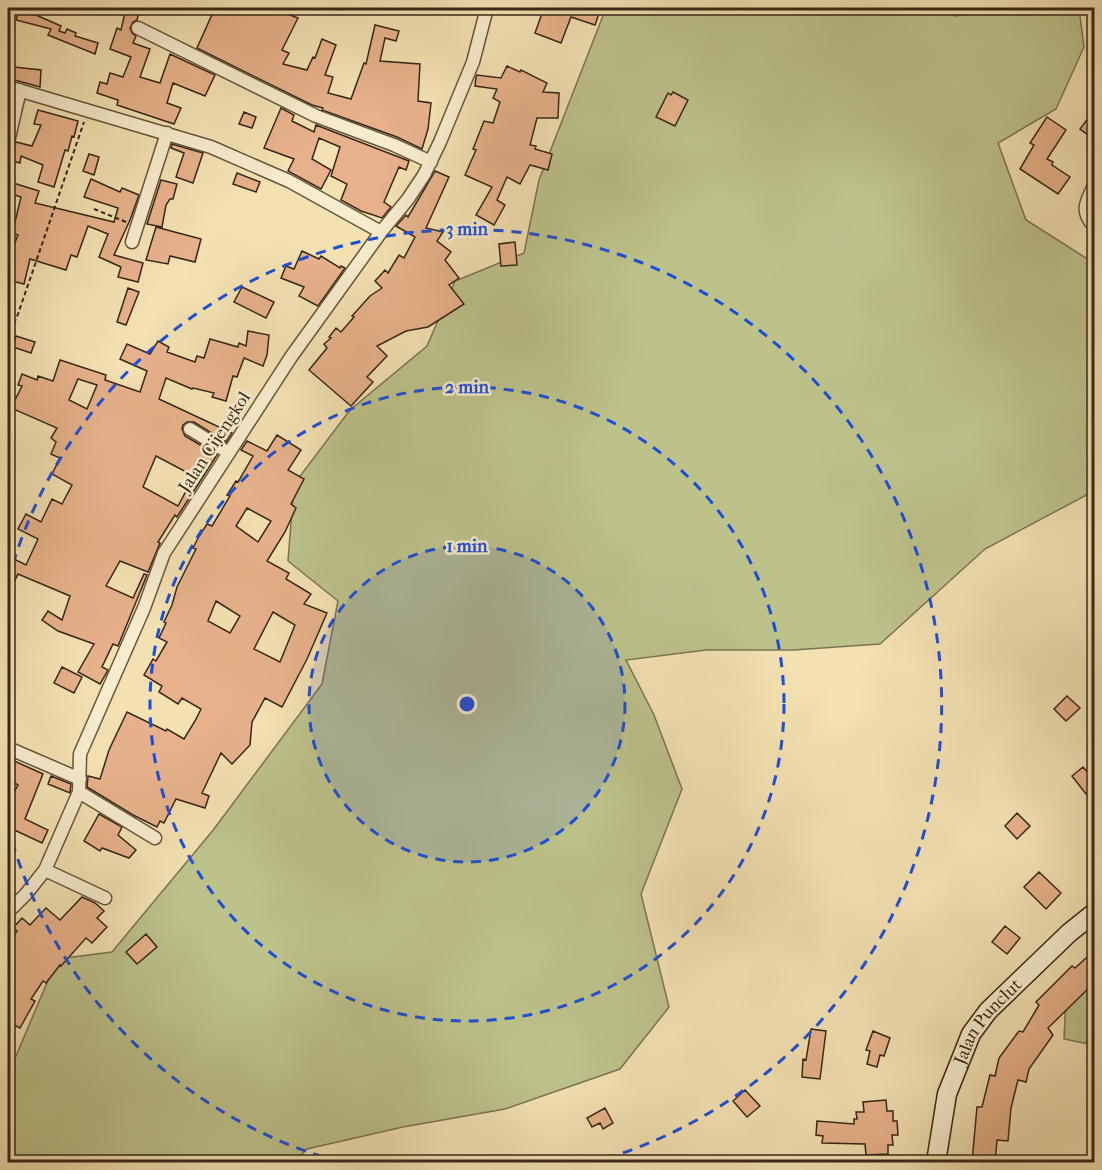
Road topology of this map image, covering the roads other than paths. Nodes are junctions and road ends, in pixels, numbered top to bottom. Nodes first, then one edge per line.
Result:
1 (487, 8) edge
2 (138, 28) dead end
3 (14, 88) edge
4 (167, 133) junction
5 (8, 142) edge
6 (431, 162) junction
7 (1095, 186) edge
8 (1095, 226) edge
9 (381, 232) junction
10 (132, 242) dead end
11 (190, 429) dead end
12 (229, 453) junction
13 (8, 748) edge
14 (79, 785) junction
15 (155, 838) dead end
16 (45, 870) junction
17 (105, 898) dead end
18 (8, 912) edge
19 (1095, 913) edge
20 (936, 1162) edge

1 - 6 street, Jalan Cijengkol
2 - 6 street
3 - 4 street
3 - 5 street
4 - 9 street
4 - 10 street
6 - 9 street, Jalan Cijengkol
7 - 8 street
9 - 12 street, Jalan Cijengkol
11 - 12 street
12 - 14 street, Jalan Cijengkol
13 - 14 street
14 - 15 street
14 - 16 street, Jalan Cijengkol
16 - 17 street
16 - 18 street, Jalan Cijengkol
19 - 20 main road, Jalan Punclut

